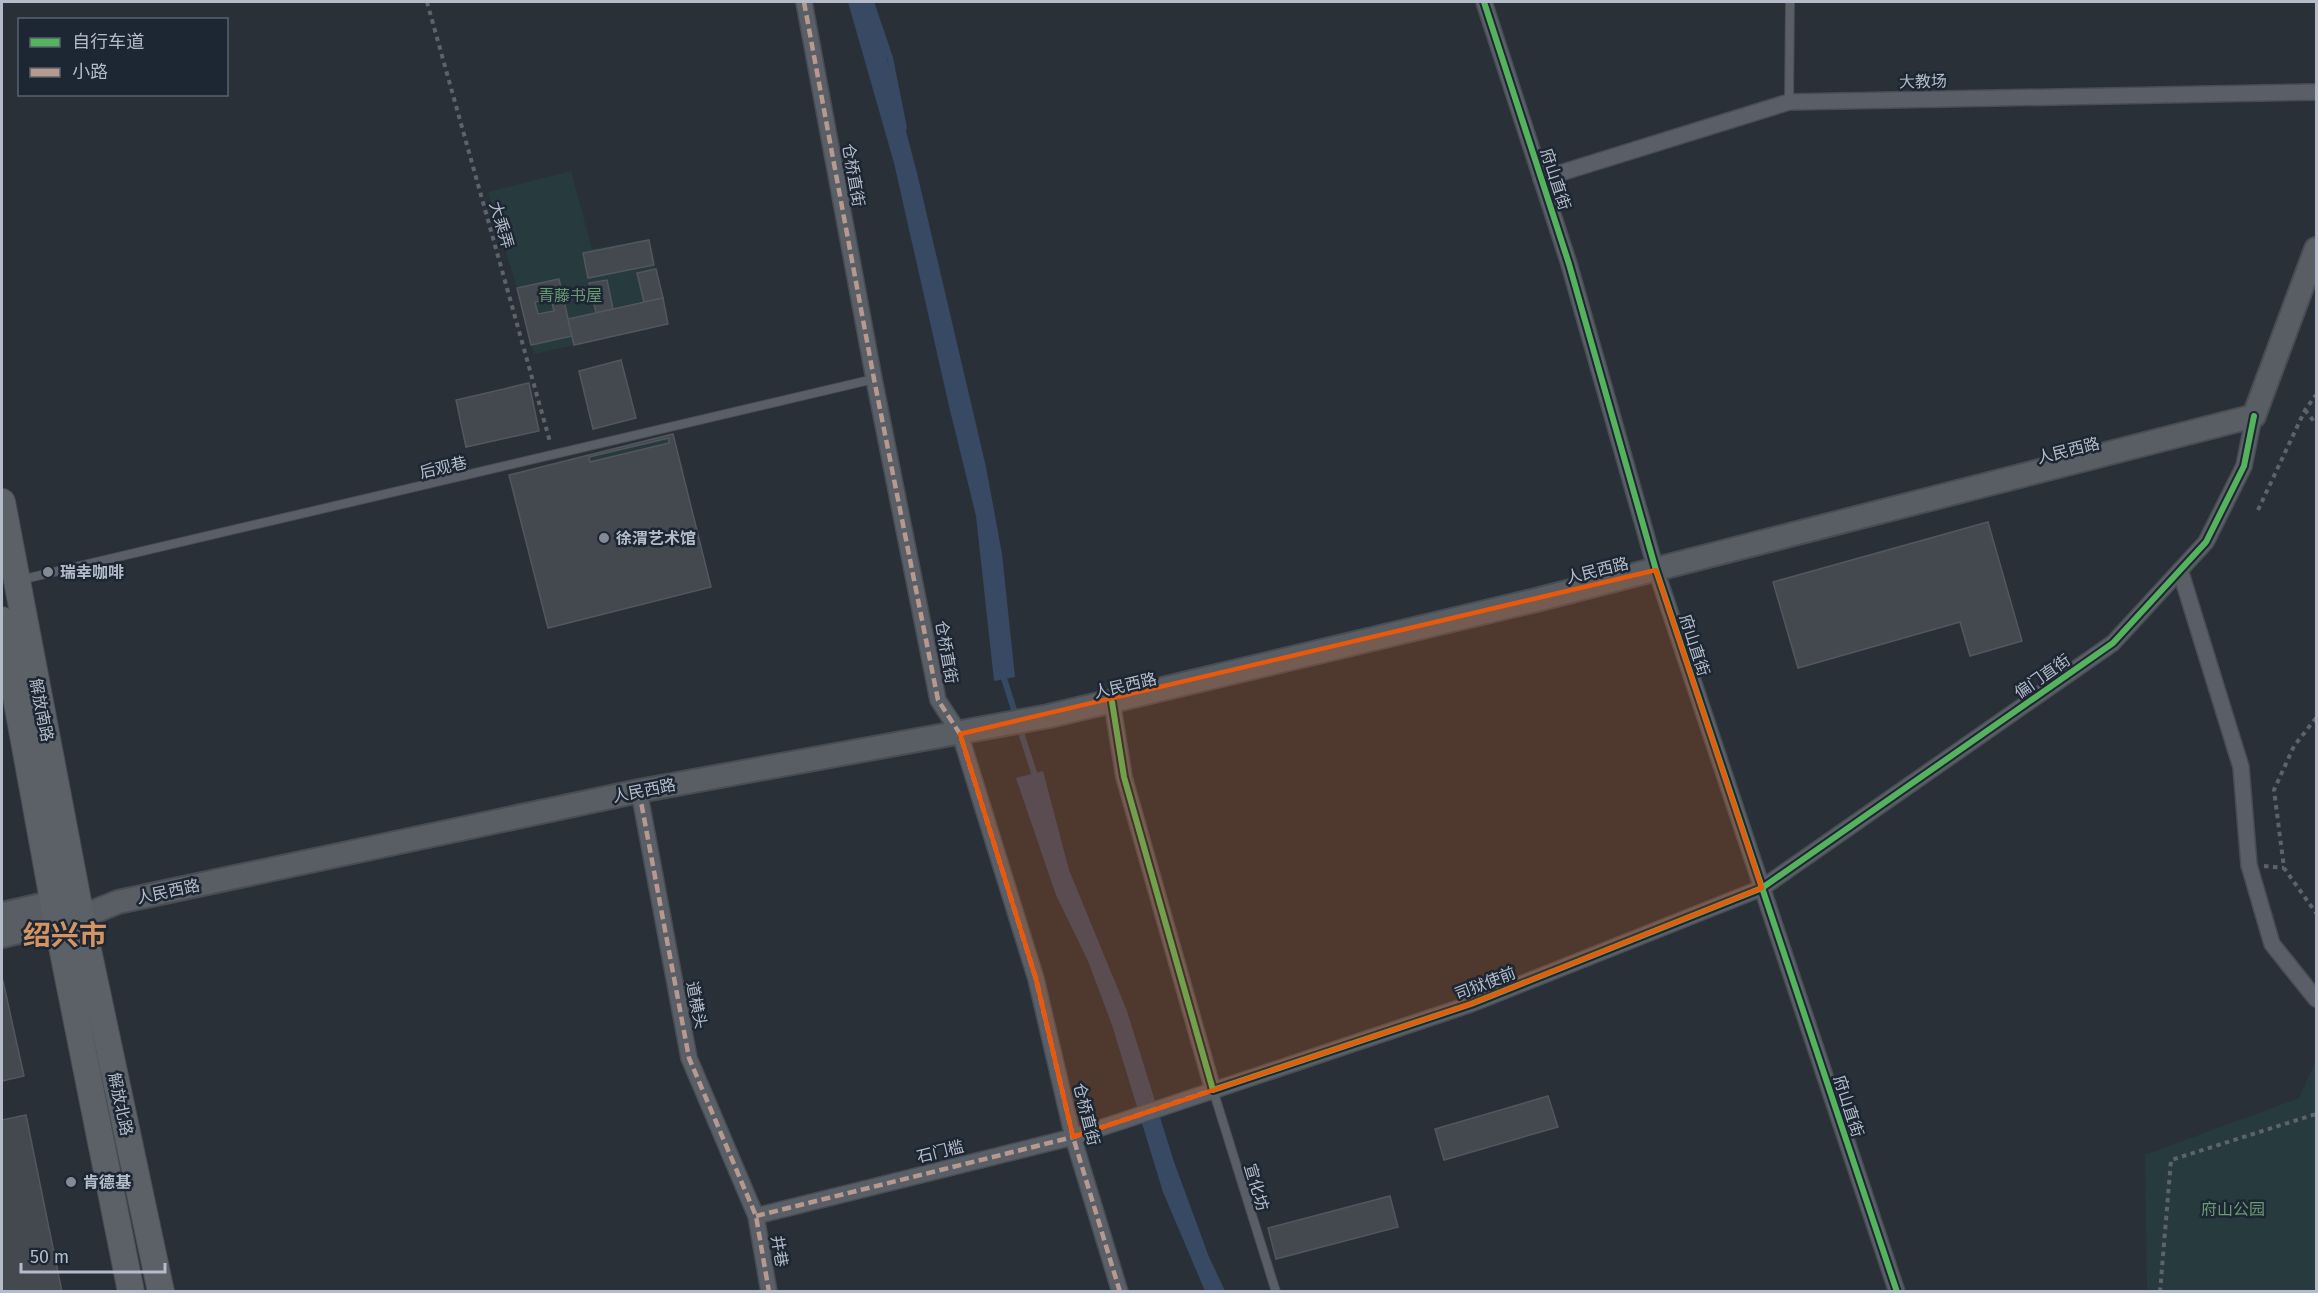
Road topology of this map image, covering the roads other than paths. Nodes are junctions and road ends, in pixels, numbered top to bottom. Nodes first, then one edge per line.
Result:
1 (804, 2) edge
2 (1484, 2) edge
3 (1790, 2) edge
4 (2316, 92) edge
5 (1789, 102) junction
6 (1541, 179) junction
7 (2316, 249) edge
8 (874, 379) junction
9 (2254, 416) junction
10 (2, 502) edge
11 (1656, 570) junction
12 (2180, 570) junction
13 (18, 581) junction
14 (2, 620) edge
15 (1112, 702) junction
16 (960, 734) junction
17 (639, 790) junction
18 (1762, 888) junction
19 (67, 910) junction
20 (2, 914) edge
21 (2, 936) edge
22 (2316, 999) edge
23 (1213, 1090) junction
24 (1131, 1118) joint
25 (1073, 1137) junction
26 (756, 1216) junction
27 (131, 1292) edge
28 (162, 1292) edge
29 (769, 1292) edge
30 (1120, 1292) edge
31 (1276, 1292) edge
32 (1897, 1292) edge

1 - 8 street, 仓桥直街
2 - 6 street, 府山直街
3 - 5 lane
4 - 5 street, 大教场
5 - 6 street, 大教场
6 - 11 street, 府山直街
7 - 9 main road
8 - 13 lane, 后观巷
8 - 16 street, 仓桥直街
9 - 11 main road, 人民西路
9 - 12 street, 偏门直街
10 - 13 main road, 解放南路
11 - 15 main road, 人民西路
11 - 18 street, 府山直街
12 - 18 street, 偏门直街
12 - 22 street
13 - 19 main road, 解放南路
14 - 19 main road, 解放南路
15 - 16 main road, 人民西路
15 - 23 street
16 - 17 main road, 人民西路
16 - 25 street, 仓桥直街
17 - 19 main road, 人民西路
17 - 26 street, 道横头
18 - 23 street, 司狱使前
18 - 32 street, 府山直街
19 - 20 main road
19 - 21 main road
19 - 27 main road, 解放北路
19 - 28 main road, 解放北路
23 - 24 street, 司狱使前
23 - 31 lane, 宣化坊
24 - 25 street, 石门槛
25 - 26 street, 石门槛
25 - 30 street, 仓桥直街
26 - 29 street, 井巷

